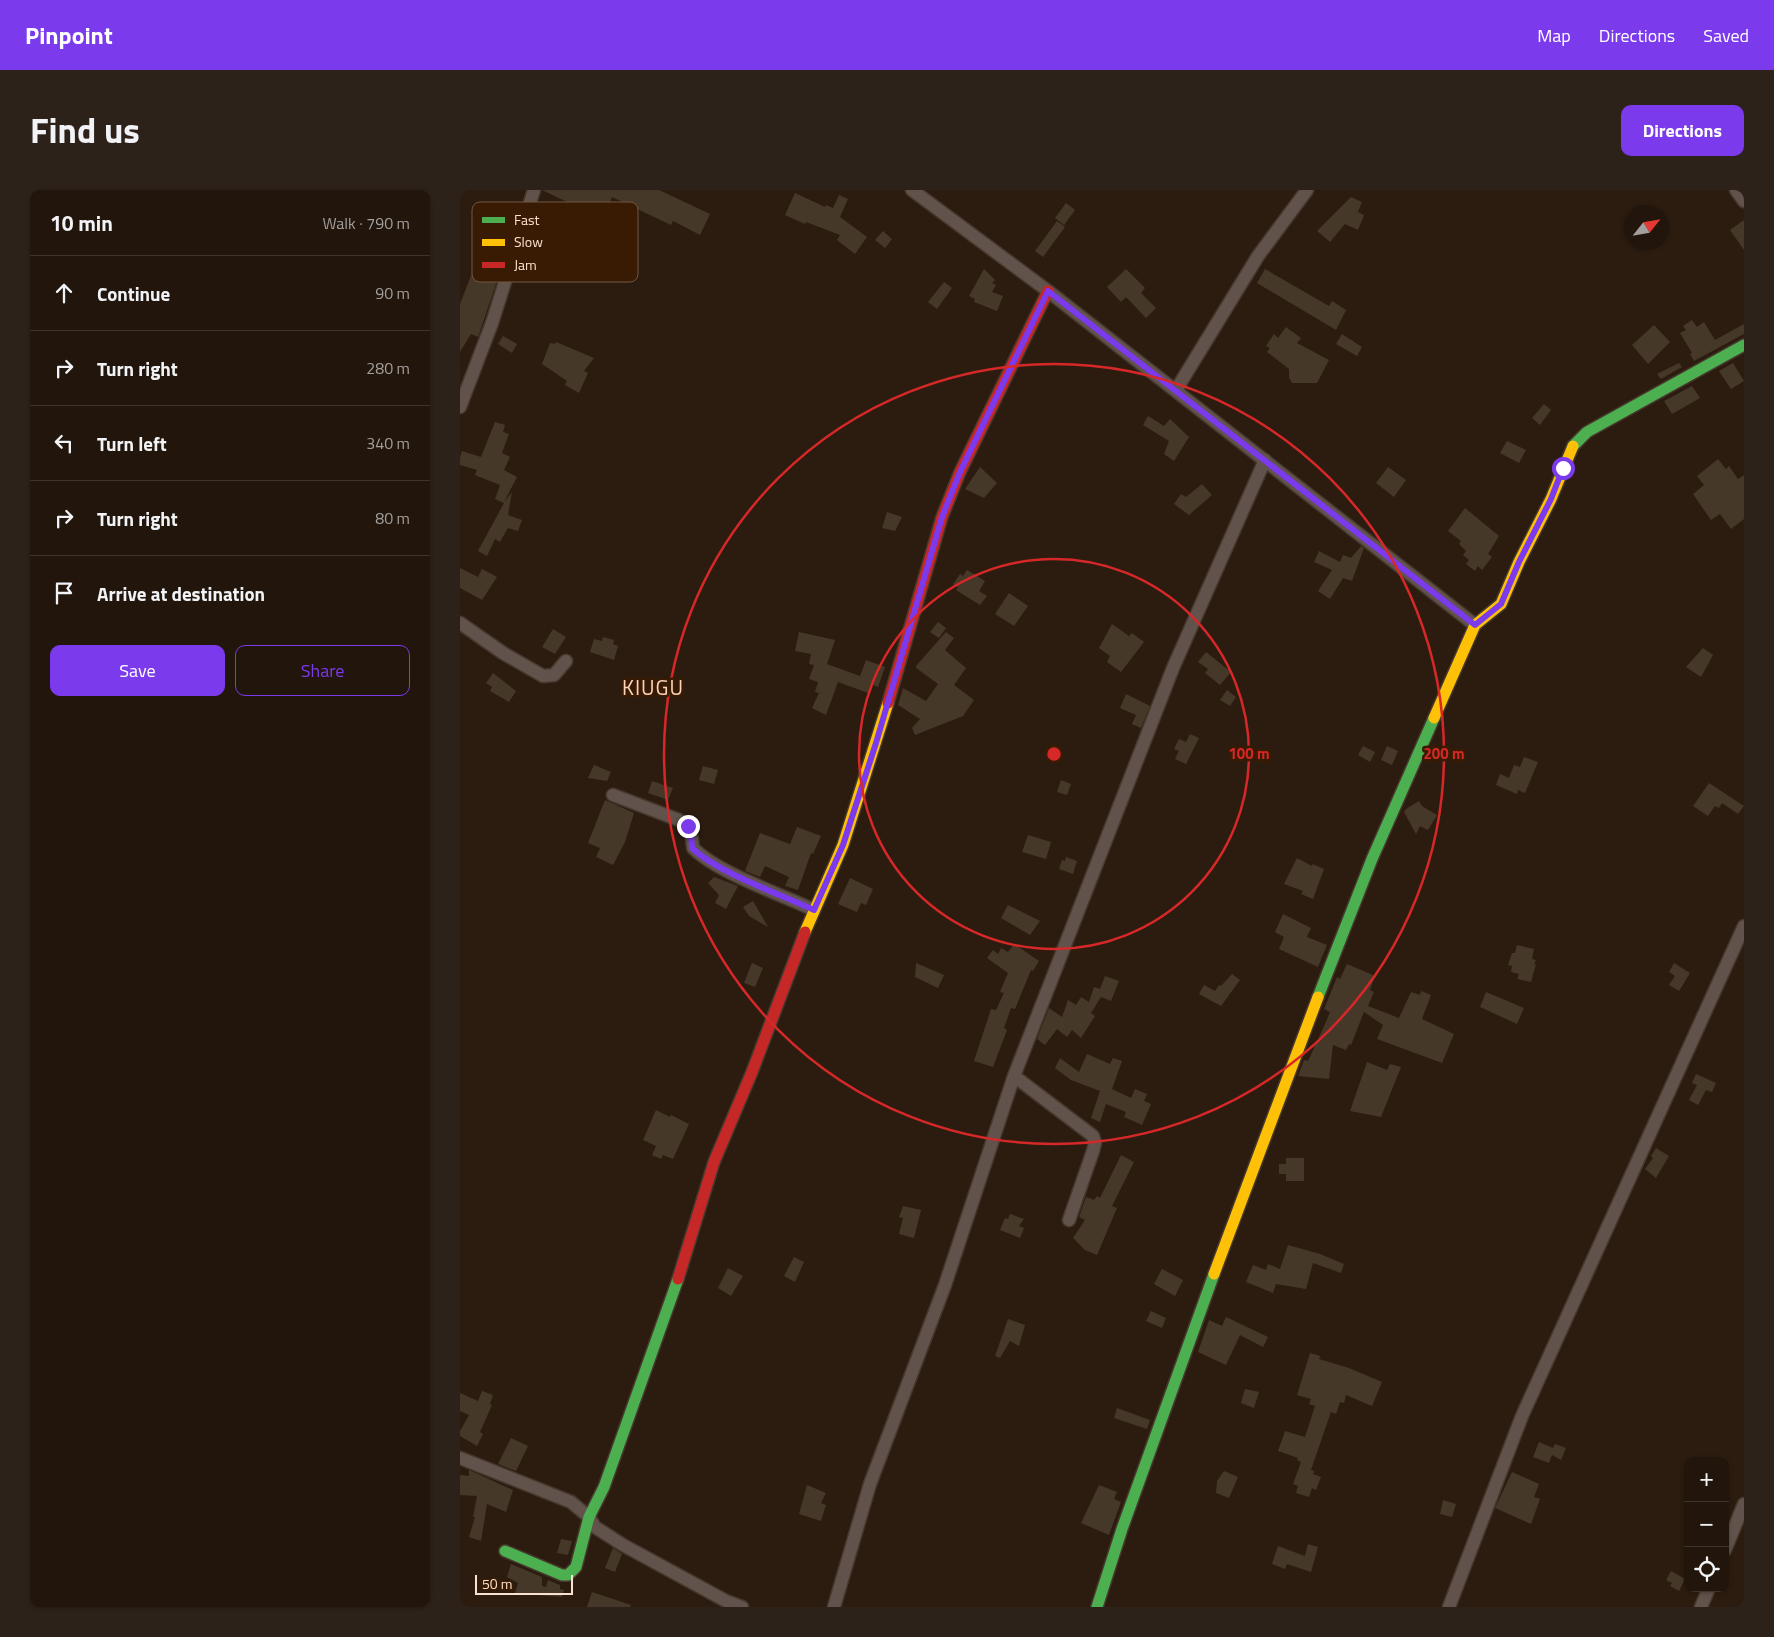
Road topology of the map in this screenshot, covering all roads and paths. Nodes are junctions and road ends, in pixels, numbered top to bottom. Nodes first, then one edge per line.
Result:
1 (534, 190) edge
2 (912, 190) edge
3 (1307, 190) edge
4 (1736, 190) edge
5 (1744, 201) edge
6 (530, 202) edge
7 (505, 282) edge
8 (1048, 291) junction
9 (1744, 345) edge
10 (1176, 390) junction
11 (460, 407) edge
12 (1265, 460) junction
13 (460, 623) edge
14 (1475, 625) junction
15 (566, 661) dead end
16 (614, 795) dead end
17 (814, 910) junction
18 (1744, 926) edge
19 (1014, 1076) junction
20 (1069, 1220) dead end
21 (460, 1458) edge
22 (1744, 1504) edge
23 (589, 1517) junction
24 (1726, 1547) edge
25 (505, 1551) dead end
26 (1708, 1592) edge
27 (742, 1607) edge
28 (834, 1607) edge
29 (1097, 1607) edge
30 (1449, 1607) edge
31 (1702, 1607) edge

1 - 6 street
2 - 8 street
3 - 10 street
4 - 5 street
7 - 11 street
8 - 10 street
8 - 17 street
9 - 14 street
10 - 12 street
12 - 14 street
12 - 19 street
13 - 15 street
14 - 29 street
16 - 17 street
17 - 23 street
18 - 30 street
19 - 20 street
19 - 28 street
21 - 23 street
22 - 24 street
23 - 25 street
23 - 27 street
26 - 31 street

